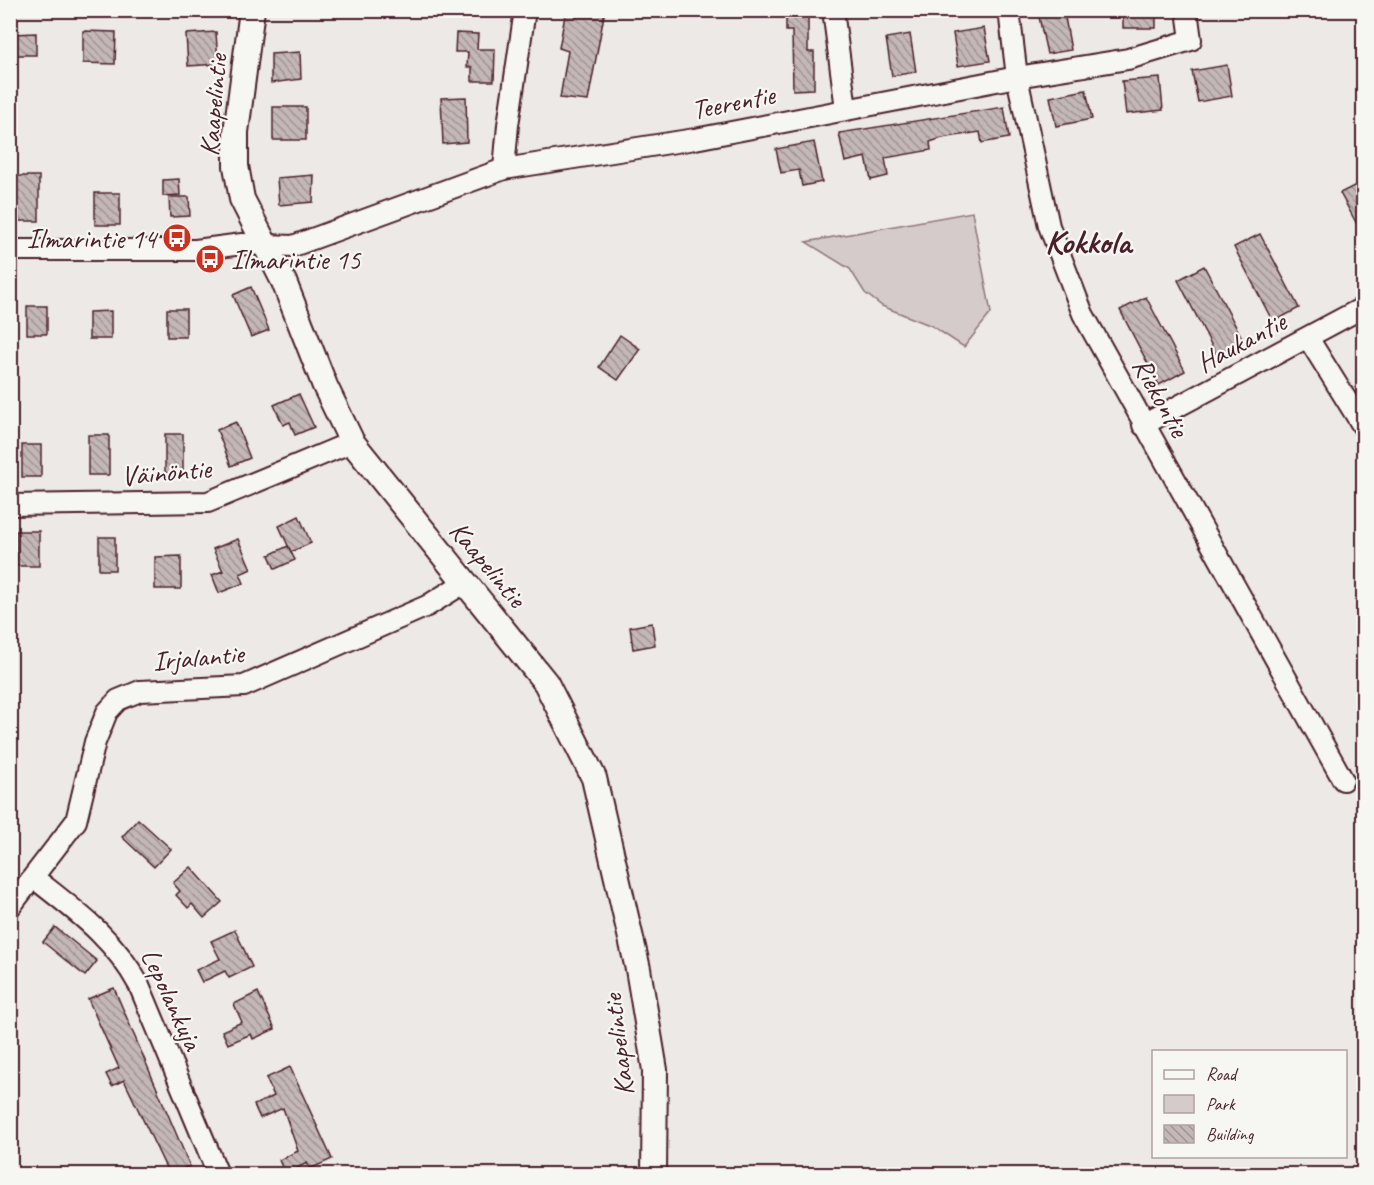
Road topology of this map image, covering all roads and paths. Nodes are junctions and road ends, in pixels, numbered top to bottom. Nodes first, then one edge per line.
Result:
1 (252, 10) edge
2 (525, 10) edge
3 (833, 10) edge
4 (1009, 10) edge
5 (1187, 10) edge
6 (1017, 77) junction
7 (846, 109) junction
8 (504, 169) junction
9 (264, 244) junction
10 (10, 250) edge
11 (1364, 307) edge
12 (1308, 338) junction
13 (1143, 425) junction
14 (1364, 428) edge
15 (352, 442) junction
16 (10, 505) edge
17 (464, 583) junction
18 (1343, 780) dead end
19 (34, 878) junction
20 (10, 907) edge
21 (218, 1174) edge
22 (654, 1174) edge

1 - 9 street, Kaapelintie
2 - 8 street
3 - 7 street
4 - 6 street, Riekontie
5 - 6 street, Teerentie
6 - 7 street, Teerentie
6 - 13 street, Riekontie
7 - 8 street, Teerentie
8 - 9 street, Teerentie
9 - 10 street, Teerentie
9 - 15 street, Kaapelintie
11 - 12 street, Haukantie
12 - 13 street, Haukantie
12 - 14 street
13 - 18 street, Riekontie
15 - 16 street, Väinöntie
15 - 17 street, Kaapelintie
17 - 19 street, Irjalantie
17 - 22 street, Kaapelintie
19 - 20 street, Irjalantie
19 - 21 street, Lepolankuja

